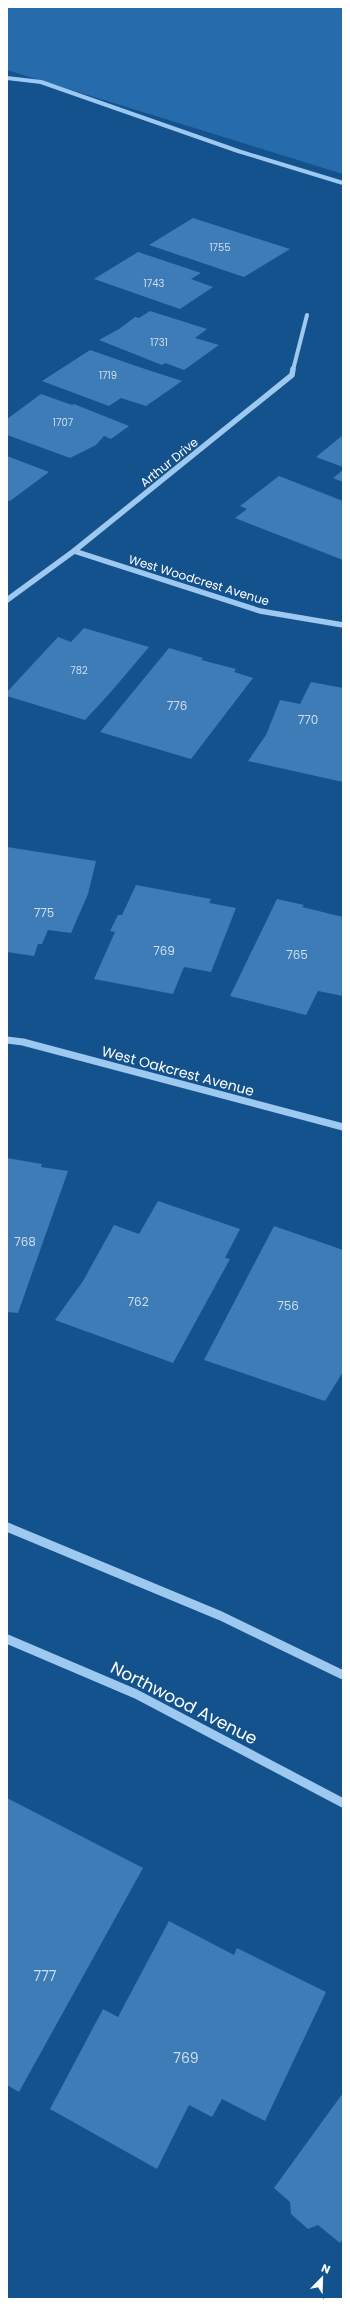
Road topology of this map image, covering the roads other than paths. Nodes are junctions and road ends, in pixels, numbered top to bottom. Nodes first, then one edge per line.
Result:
1 (7, 78) edge
2 (343, 183) edge
3 (307, 315) dead end
4 (74, 551) junction
5 (7, 600) edge
6 (343, 624) edge
7 (7, 1040) edge
8 (343, 1127) edge
9 (7, 1527) edge
10 (7, 1639) edge
11 (343, 1675) edge
12 (343, 1803) edge

1 - 2 street
3 - 4 street, Arthur Drive
4 - 5 street, Arthur Drive
4 - 6 street, West Woodcrest Avenue
7 - 8 street, West Oakcrest Avenue
9 - 11 street
10 - 12 street, Northwood Avenue

